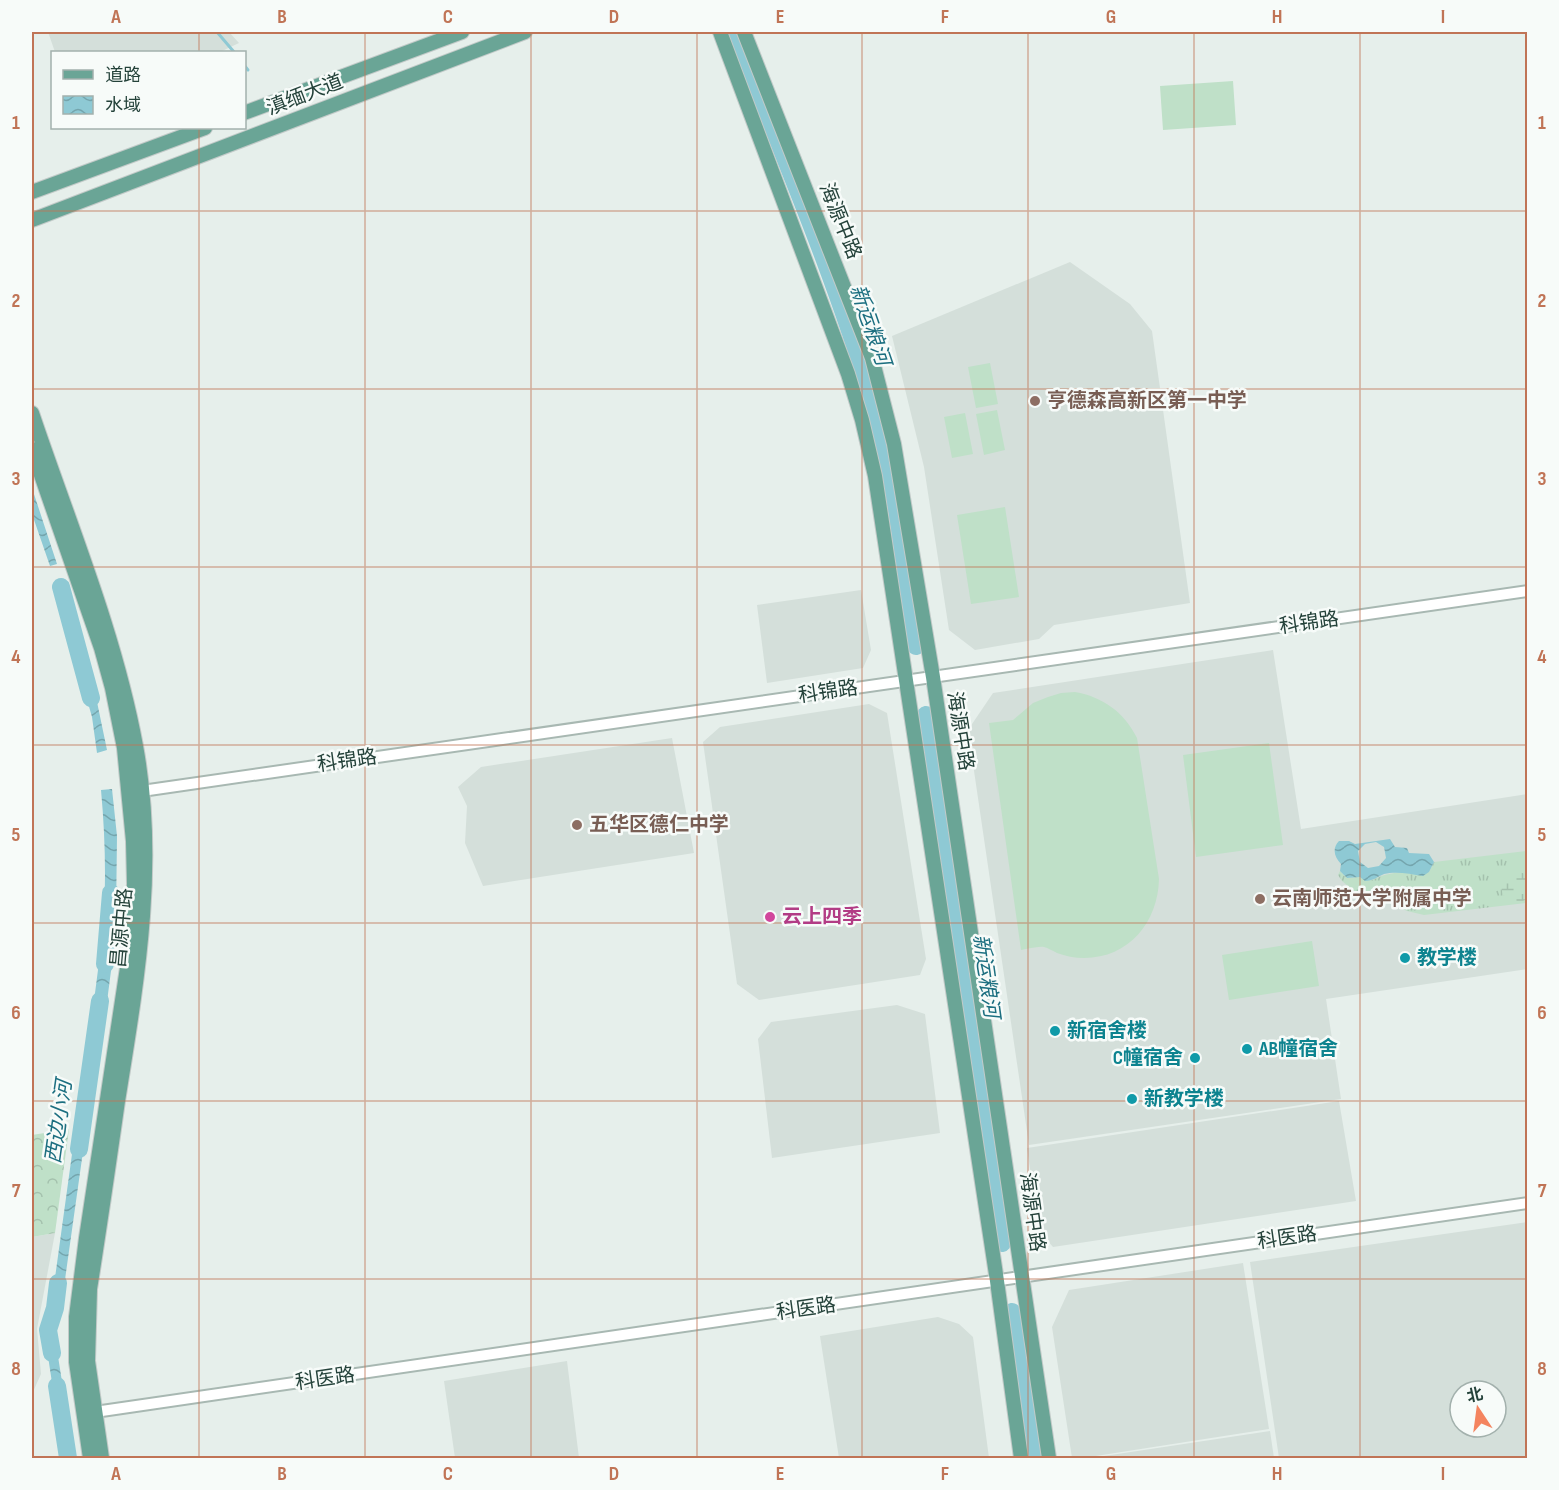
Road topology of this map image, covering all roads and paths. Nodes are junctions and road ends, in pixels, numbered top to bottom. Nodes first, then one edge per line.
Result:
1 (462, 32) edge
2 (525, 32) edge
3 (720, 32) edge
4 (744, 32) edge
5 (246, 112) edge
6 (202, 129) edge
7 (32, 192) edge
8 (32, 220) edge
9 (32, 414) edge
10 (32, 449) edge
11 (1527, 591) edge
12 (933, 677) junction
13 (905, 681) junction
14 (135, 792) junction
15 (1527, 1203) edge
16 (1022, 1278) junction
17 (997, 1281) junction
18 (90, 1413) junction
19 (90, 1458) edge
20 (102, 1458) edge
21 (1021, 1458) edge
22 (1049, 1458) edge

1 - 5 main road, 滇缅大道
2 - 8 main road, 滇缅大道
3 - 13 main road
4 - 12 main road, 海源中路
6 - 7 main road
9 - 14 main road, 昌源中路
10 - 14 main road, 昌源中路
11 - 12 street, 科锦路
12 - 13 street, 科锦路
12 - 16 main road, 海源中路
13 - 14 street, 科锦路
13 - 17 main road
14 - 18 main road, 昌源中路
15 - 16 street, 科医路
16 - 17 street, 科医路
16 - 22 main road, 海源中路
17 - 18 street, 科医路
17 - 21 main road
18 - 19 main road, 昌源中路
18 - 20 main road, 昌源中路

